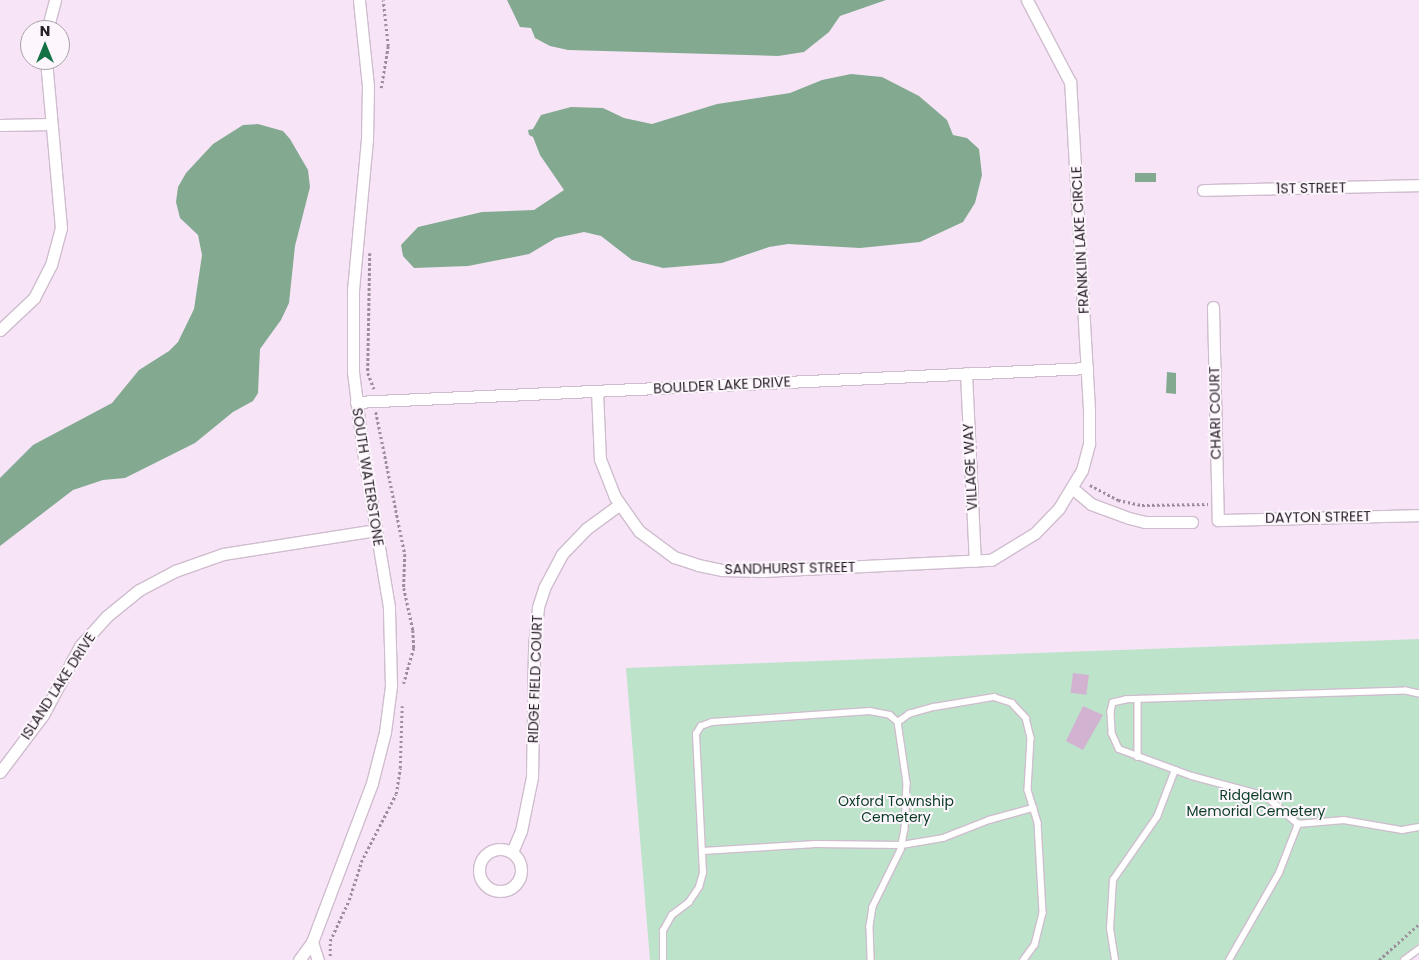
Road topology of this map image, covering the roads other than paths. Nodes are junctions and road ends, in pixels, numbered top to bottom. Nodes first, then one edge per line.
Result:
1 (55, 0) edge
2 (359, 0) edge
3 (1027, 0) edge
4 (50, 20) edge
5 (47, 70) edge
6 (51, 124) junction
7 (0, 125) edge
8 (1419, 185) edge
9 (1203, 190) dead end
10 (1213, 307) dead end
11 (0, 330) edge
12 (1088, 368) junction
13 (966, 373) junction
14 (597, 391) junction
15 (356, 402) junction
16 (1075, 483) junction
17 (620, 504) junction
18 (1419, 515) edge
19 (1218, 520) joint
20 (1192, 522) dead end
21 (376, 530) junction
22 (975, 561) junction
23 (1419, 694) edge
24 (1138, 700) junction
25 (898, 722) junction
26 (1138, 757) junction
27 (1175, 770) junction
28 (0, 772) edge
29 (1033, 808) junction
30 (1298, 824) junction
31 (1419, 827) edge
32 (902, 845) junction
33 (703, 851) junction
34 (512, 852) dead end
35 (312, 942) junction
36 (1419, 949) edge
37 (299, 960) edge
38 (318, 960) edge
39 (662, 960) edge
40 (871, 960) edge
41 (1024, 960) edge
42 (1115, 960) edge
43 (1229, 960) edge
44 (1404, 960) edge

1 - 4 street
2 - 15 street, SOUTH WATERSTONE
3 - 12 street, FRANKLIN LAKE CIRCLE
5 - 6 street
6 - 7 street
6 - 11 street
8 - 9 street, 1ST STREET
10 - 19 street, CHARI COURT
12 - 13 street, BOULDER LAKE DRIVE
12 - 16 street, FRANKLIN LAKE CIRCLE
13 - 14 street, BOULDER LAKE DRIVE
13 - 22 street, VILLAGE WAY
14 - 15 street, BOULDER LAKE DRIVE
14 - 17 street, SANDHURST STREET
15 - 21 street, SOUTH WATERSTONE
16 - 20 street
16 - 22 street, SANDHURST STREET
17 - 22 street, SANDHURST STREET
17 - 34 street, RIDGE FIELD COURT
18 - 19 street, DAYTON STREET
21 - 28 street, ISLAND LAKE DRIVE
21 - 35 street, SOUTH WATERSTONE
23 - 24 lane
24 - 26 lane
24 - 26 lane
25 - 29 lane
25 - 32 lane
25 - 33 lane
26 - 27 lane
27 - 30 lane
27 - 42 lane
29 - 32 lane
29 - 41 lane
30 - 31 lane
30 - 43 lane
32 - 33 lane
32 - 40 lane
33 - 39 lane
35 - 37 street, SOUTH WATERSTONE
35 - 38 street
36 - 44 lane

